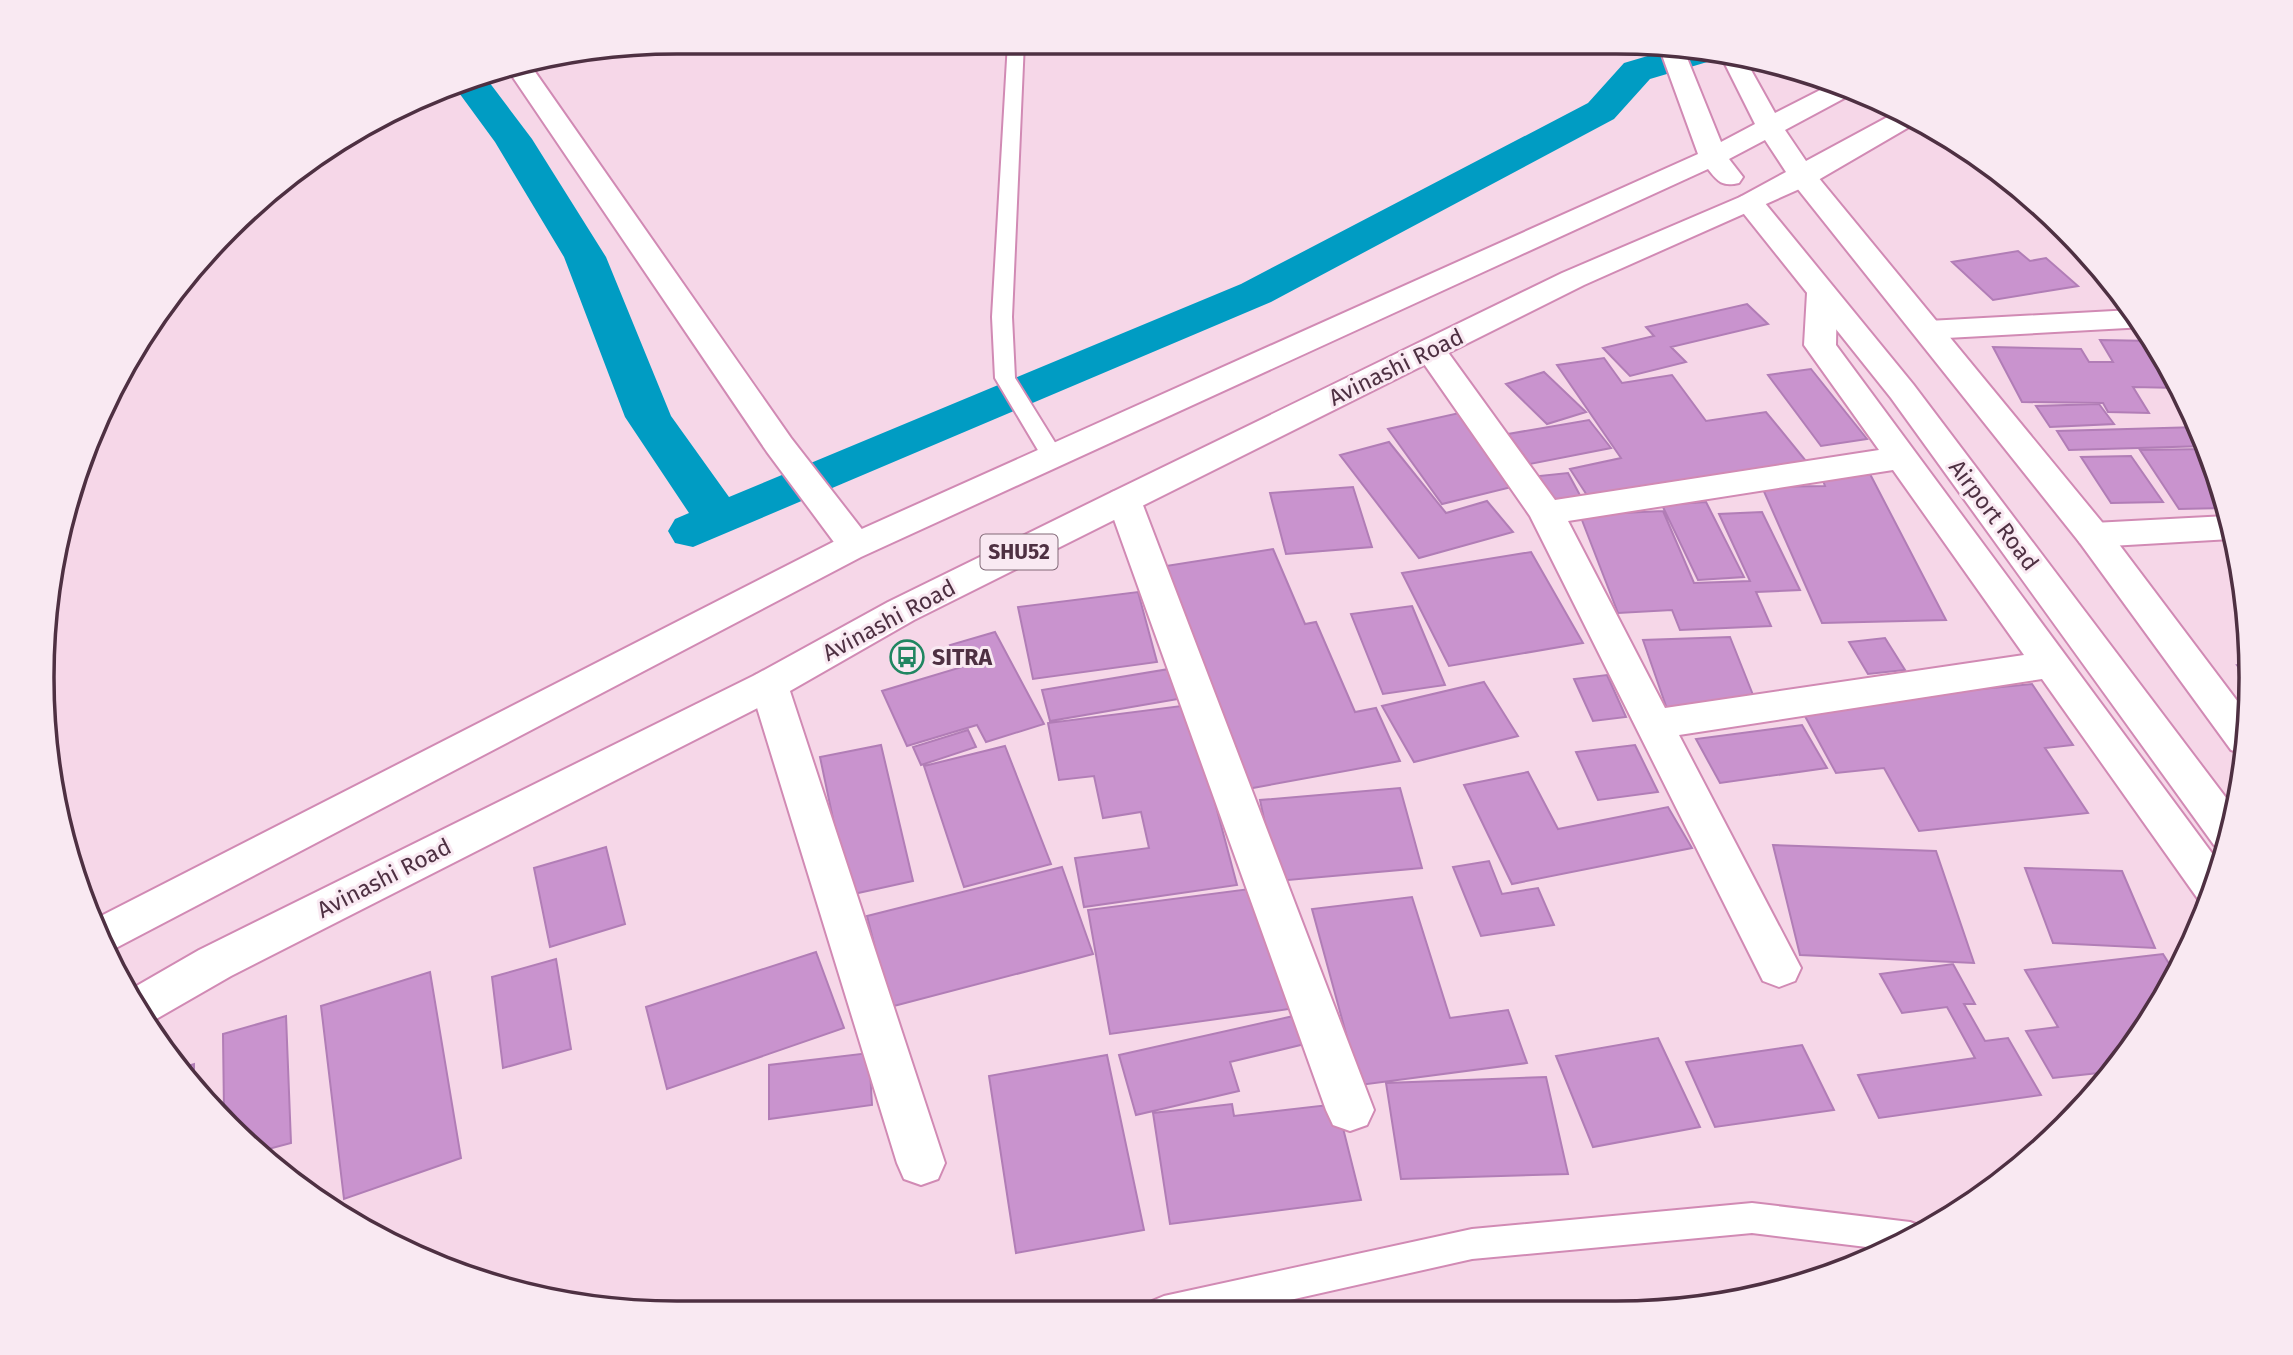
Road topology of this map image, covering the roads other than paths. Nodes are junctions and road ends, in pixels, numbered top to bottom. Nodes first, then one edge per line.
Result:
1 (1015, 54) edge
2 (1672, 58) edge
3 (1736, 66) edge
4 (523, 73) edge
5 (1833, 94) edge
6 (1898, 123) edge
7 (1769, 126) junction
8 (1713, 158) junction
9 (1804, 177) junction
10 (1750, 203) junction
11 (1822, 293) junction
12 (2126, 320) edge
13 (1928, 330) junction
14 (1432, 351) junction
15 (1053, 457) junction
16 (1900, 458) junction
17 (1124, 500) junction
18 (1546, 513) junction
19 (2221, 528) edge
20 (2093, 535) junction
21 (855, 545) junction
22 (2053, 664) junction
23 (769, 685) junction
24 (1653, 724) junction
25 (2236, 728) edge
26 (2222, 823) edge
27 (2206, 877) edge
28 (109, 932) edge
29 (1779, 968) dead end
30 (147, 1003) edge
31 (1350, 1111) dead end
32 (921, 1163) dead end
33 (1893, 1235) edge
34 (1214, 1301) edge

1 - 15 lane
2 - 8 street, Airport Road
3 - 7 street
4 - 21 street
5 - 7 street
6 - 9 street, Avinashi Road / SHU52
7 - 8 street
7 - 9 street
8 - 10 street, Airport Road
8 - 15 street
9 - 10 street, Avinashi Road / SHU52
9 - 13 street
10 - 11 street, Airport Road
10 - 14 street, Avinashi Road / SHU52
11 - 16 street
11 - 26 street, Airport Road
12 - 13 street
13 - 20 street
14 - 17 street, Avinashi Road / SHU52
14 - 18 street
15 - 21 street
16 - 18 street
16 - 22 street
17 - 23 street, Avinashi Road / SHU52
17 - 31 street
18 - 24 street
19 - 20 street
20 - 25 street
21 - 28 street
22 - 24 street
22 - 27 street
23 - 30 street, Avinashi Road / SHU52
23 - 32 street
24 - 29 street
33 - 34 lane

